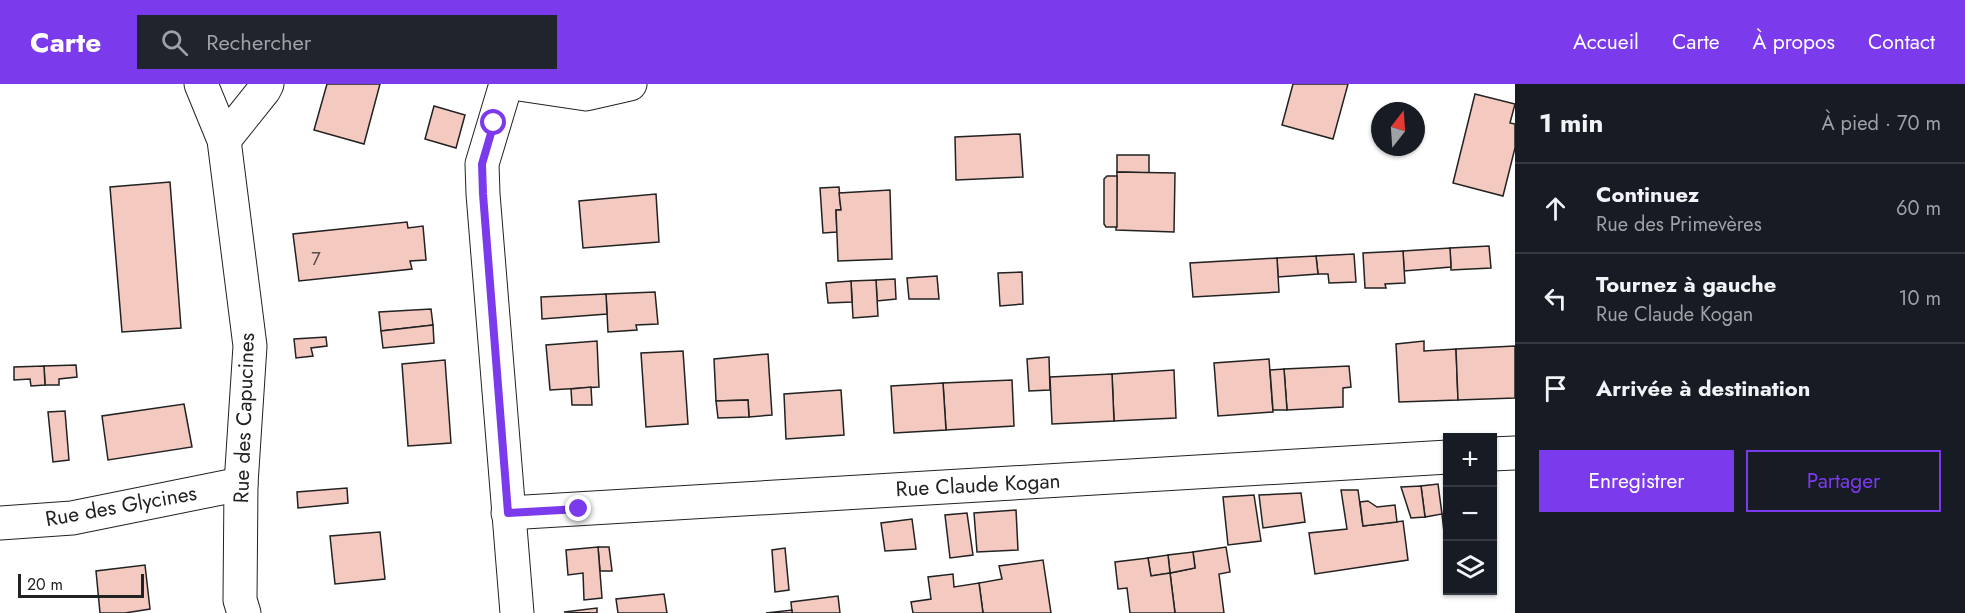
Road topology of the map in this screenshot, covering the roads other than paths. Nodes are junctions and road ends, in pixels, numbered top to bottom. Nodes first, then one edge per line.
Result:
1 (201, 84) edge
2 (267, 84) edge
3 (506, 84) edge
4 (519, 84) edge
5 (630, 84) edge
6 (224, 140) junction
7 (1515, 453) edge
8 (1497, 454) edge
9 (1443, 457) edge
10 (241, 483) junction
11 (508, 513) junction
12 (0, 524) edge
13 (244, 613) edge
14 (517, 613) edge

1 - 6 street, Rue des Capucines
2 - 6 street
3 - 11 street
4 - 5 street
6 - 10 street, Rue des Capucines
7 - 8 street
9 - 11 street, Rue Claude Kogan
10 - 12 street, Rue des Glycines
10 - 13 street, Rue des Capucines
11 - 14 street

